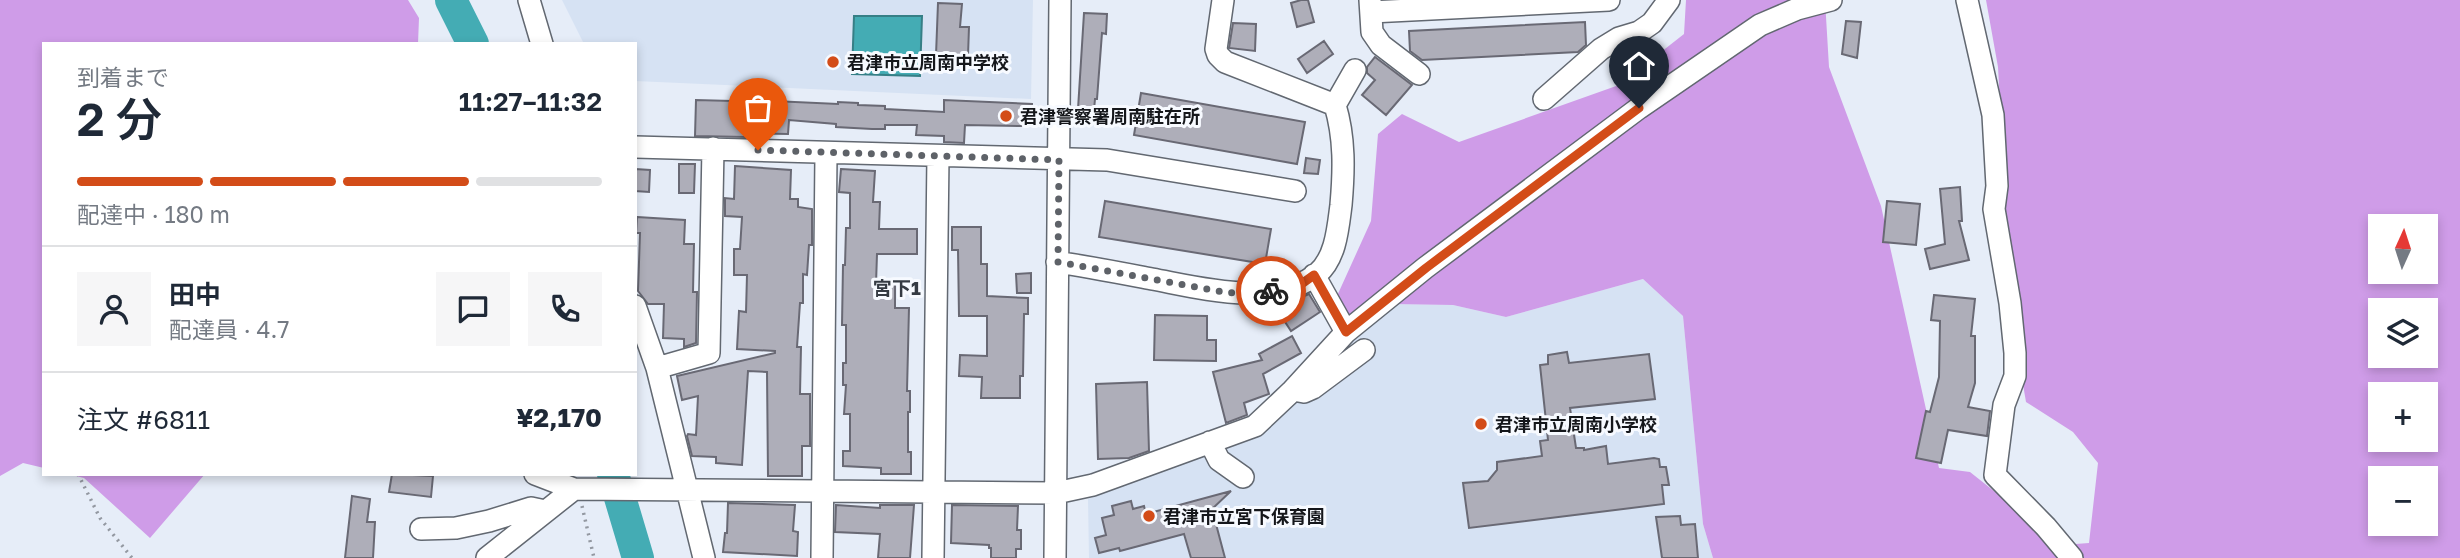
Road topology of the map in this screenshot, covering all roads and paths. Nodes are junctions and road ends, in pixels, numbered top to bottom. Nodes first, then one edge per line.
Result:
1 (529, 0) edge
2 (1060, 0) edge
3 (1223, 0) edge
4 (1609, 0) edge
5 (1668, 0) edge
6 (1832, 0) edge
7 (1967, 0) edge
8 (1371, 6) edge
9 (541, 42) edge
10 (1355, 70) dead end
11 (1419, 74) dead end
12 (1544, 99) dead end
13 (1335, 105) junction
14 (637, 147) edge
15 (713, 148) junction
16 (825, 154) junction
17 (938, 156) junction
18 (1059, 160) junction
19 (1295, 191) dead end
20 (1058, 262) junction
21 (1314, 275) junction
22 (637, 312) edge
23 (1346, 332) junction
24 (1364, 351) dead end
25 (657, 368) junction
26 (1293, 390) junction
27 (1210, 442) junction
28 (79, 476) edge
29 (543, 476) edge
30 (1243, 477) dead end
31 (576, 484) edge
32 (687, 490) junction
33 (822, 493) junction
34 (934, 493) junction
35 (1056, 493) junction
36 (545, 511) junction
37 (421, 529) dead end
38 (132, 558) edge
39 (487, 558) edge
40 (594, 558) edge
41 (704, 558) edge
42 (822, 558) edge
43 (933, 558) edge
44 (1055, 558) edge
45 (2072, 558) edge

1 - 9 street
2 - 18 street
3 - 13 street
4 - 8 street
5 - 12 street
6 - 23 street
7 - 45 street
8 - 11 street
10 - 13 street
13 - 21 street
14 - 15 street
15 - 16 street
15 - 25 street
16 - 17 street
16 - 33 street
17 - 18 street
17 - 34 street
18 - 19 street
18 - 20 street
20 - 21 street
20 - 35 street
21 - 23 street
22 - 25 street
23 - 26 street
24 - 26 street
25 - 32 street
26 - 27 street
27 - 30 street
27 - 35 street
28 - 38 path
29 - 31 street
31 - 32 street
31 - 36 street
31 - 40 path
32 - 33 street
32 - 41 street
33 - 34 street
33 - 42 street
34 - 35 street
34 - 43 street
35 - 44 street
36 - 37 street
36 - 39 street

